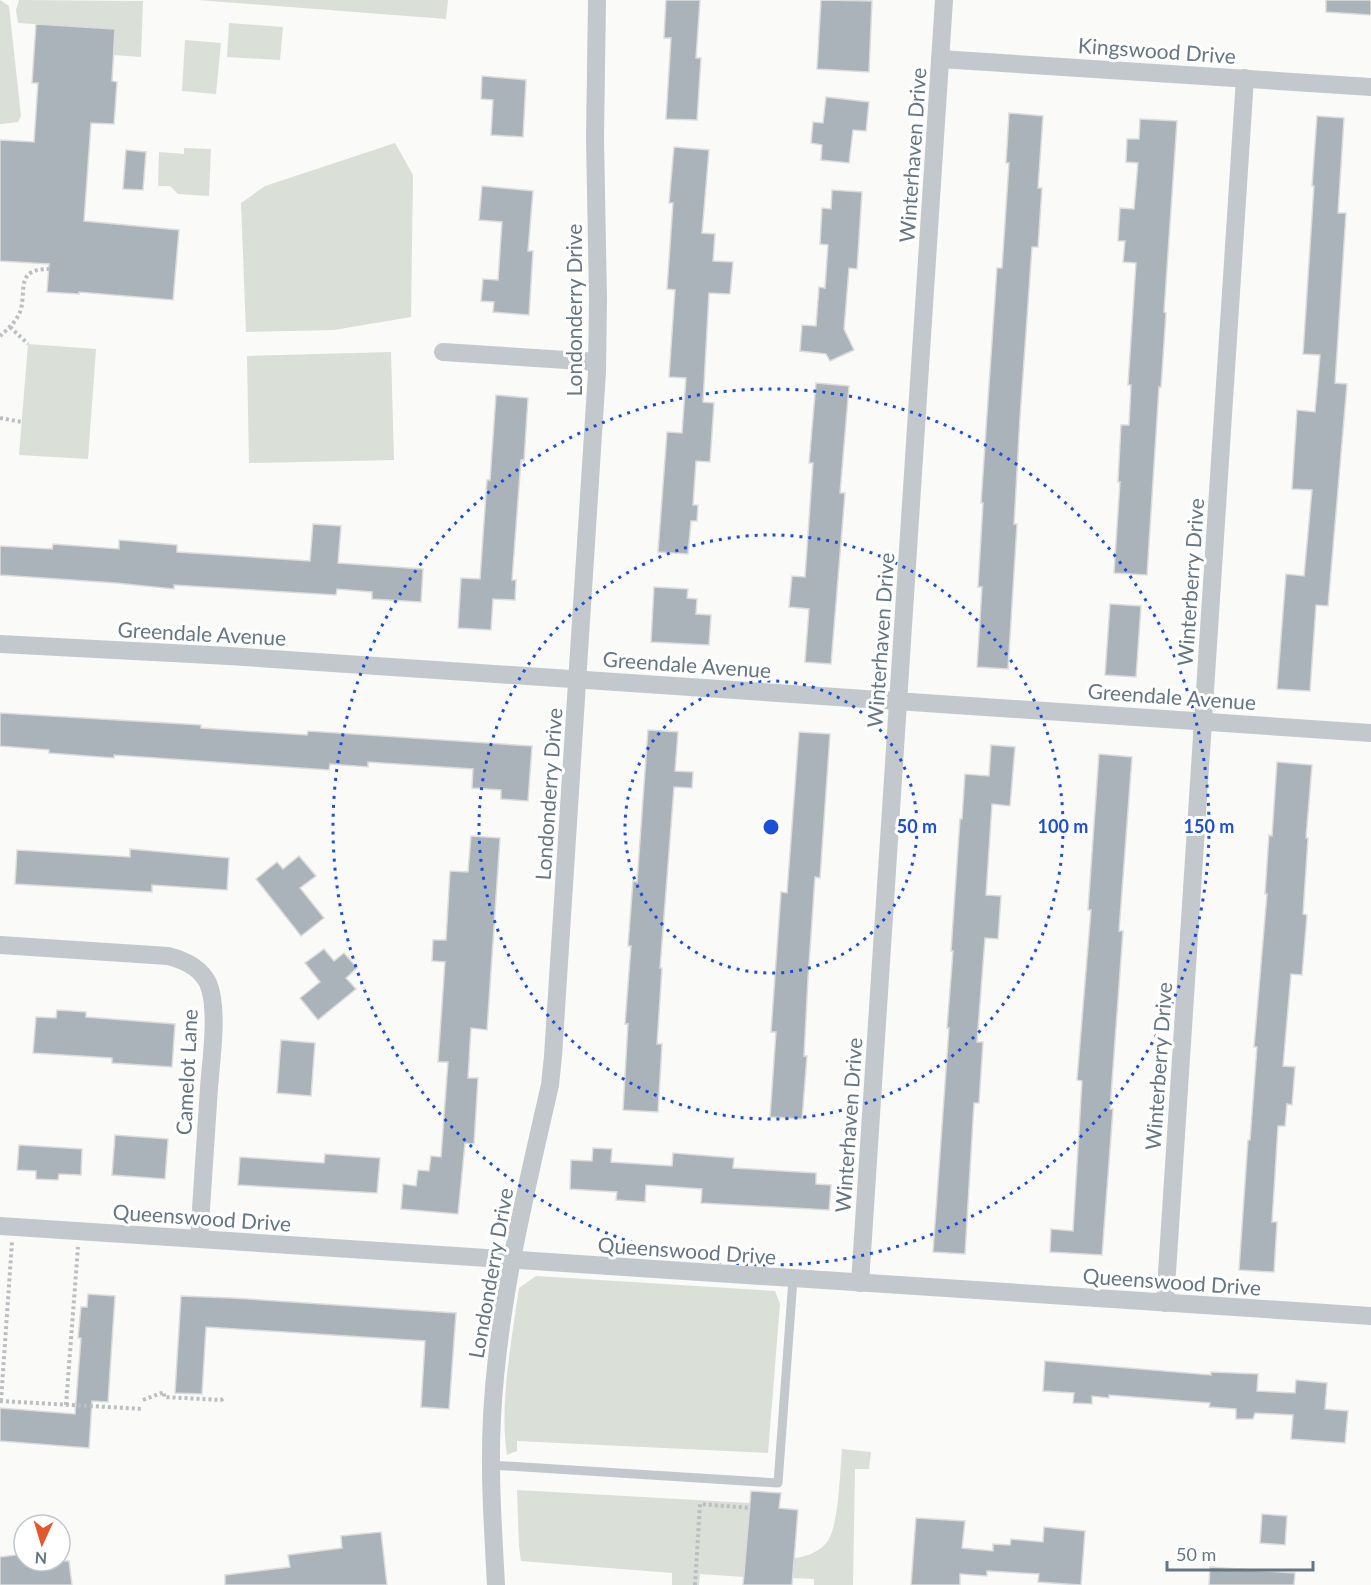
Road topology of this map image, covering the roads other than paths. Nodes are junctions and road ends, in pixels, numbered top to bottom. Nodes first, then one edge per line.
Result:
1 (597, 0) edge
2 (944, 0) edge
3 (940, 59) junction
4 (1245, 78) junction
5 (1371, 87) edge
6 (443, 352) dead end
7 (597, 362) junction
8 (0, 644) edge
9 (578, 680) junction
10 (899, 700) junction
11 (1203, 721) junction
12 (1371, 733) edge
13 (0, 945) edge
14 (6, 1226) edge
15 (199, 1239) junction
16 (512, 1261) junction
17 (793, 1279) junction
18 (860, 1283) junction
19 (1166, 1303) junction
20 (1371, 1316) edge
21 (491, 1465) junction
22 (496, 1585) edge

1 - 7 street, Londonderry Drive
2 - 3 street, Winterhaven Drive
3 - 4 street, Kingswood Drive
3 - 10 street, Winterhaven Drive
4 - 5 street, Kingswood Drive
4 - 11 street, Winterberry Drive
6 - 7 street
7 - 9 street, Londonderry Drive
8 - 9 street, Greendale Avenue
9 - 10 street, Greendale Avenue
9 - 16 street, Londonderry Drive
10 - 11 street, Greendale Avenue
10 - 18 street, Winterhaven Drive
11 - 12 street, Greendale Avenue
11 - 19 street, Winterberry Drive
13 - 15 street, Camelot Lane
14 - 15 street, Queenswood Drive
15 - 16 street, Queenswood Drive
16 - 17 street, Queenswood Drive
16 - 21 street, Londonderry Drive
17 - 18 street, Queenswood Drive
17 - 21 lane
18 - 19 street, Queenswood Drive
19 - 20 street, Queenswood Drive
21 - 22 street, Londonderry Drive

